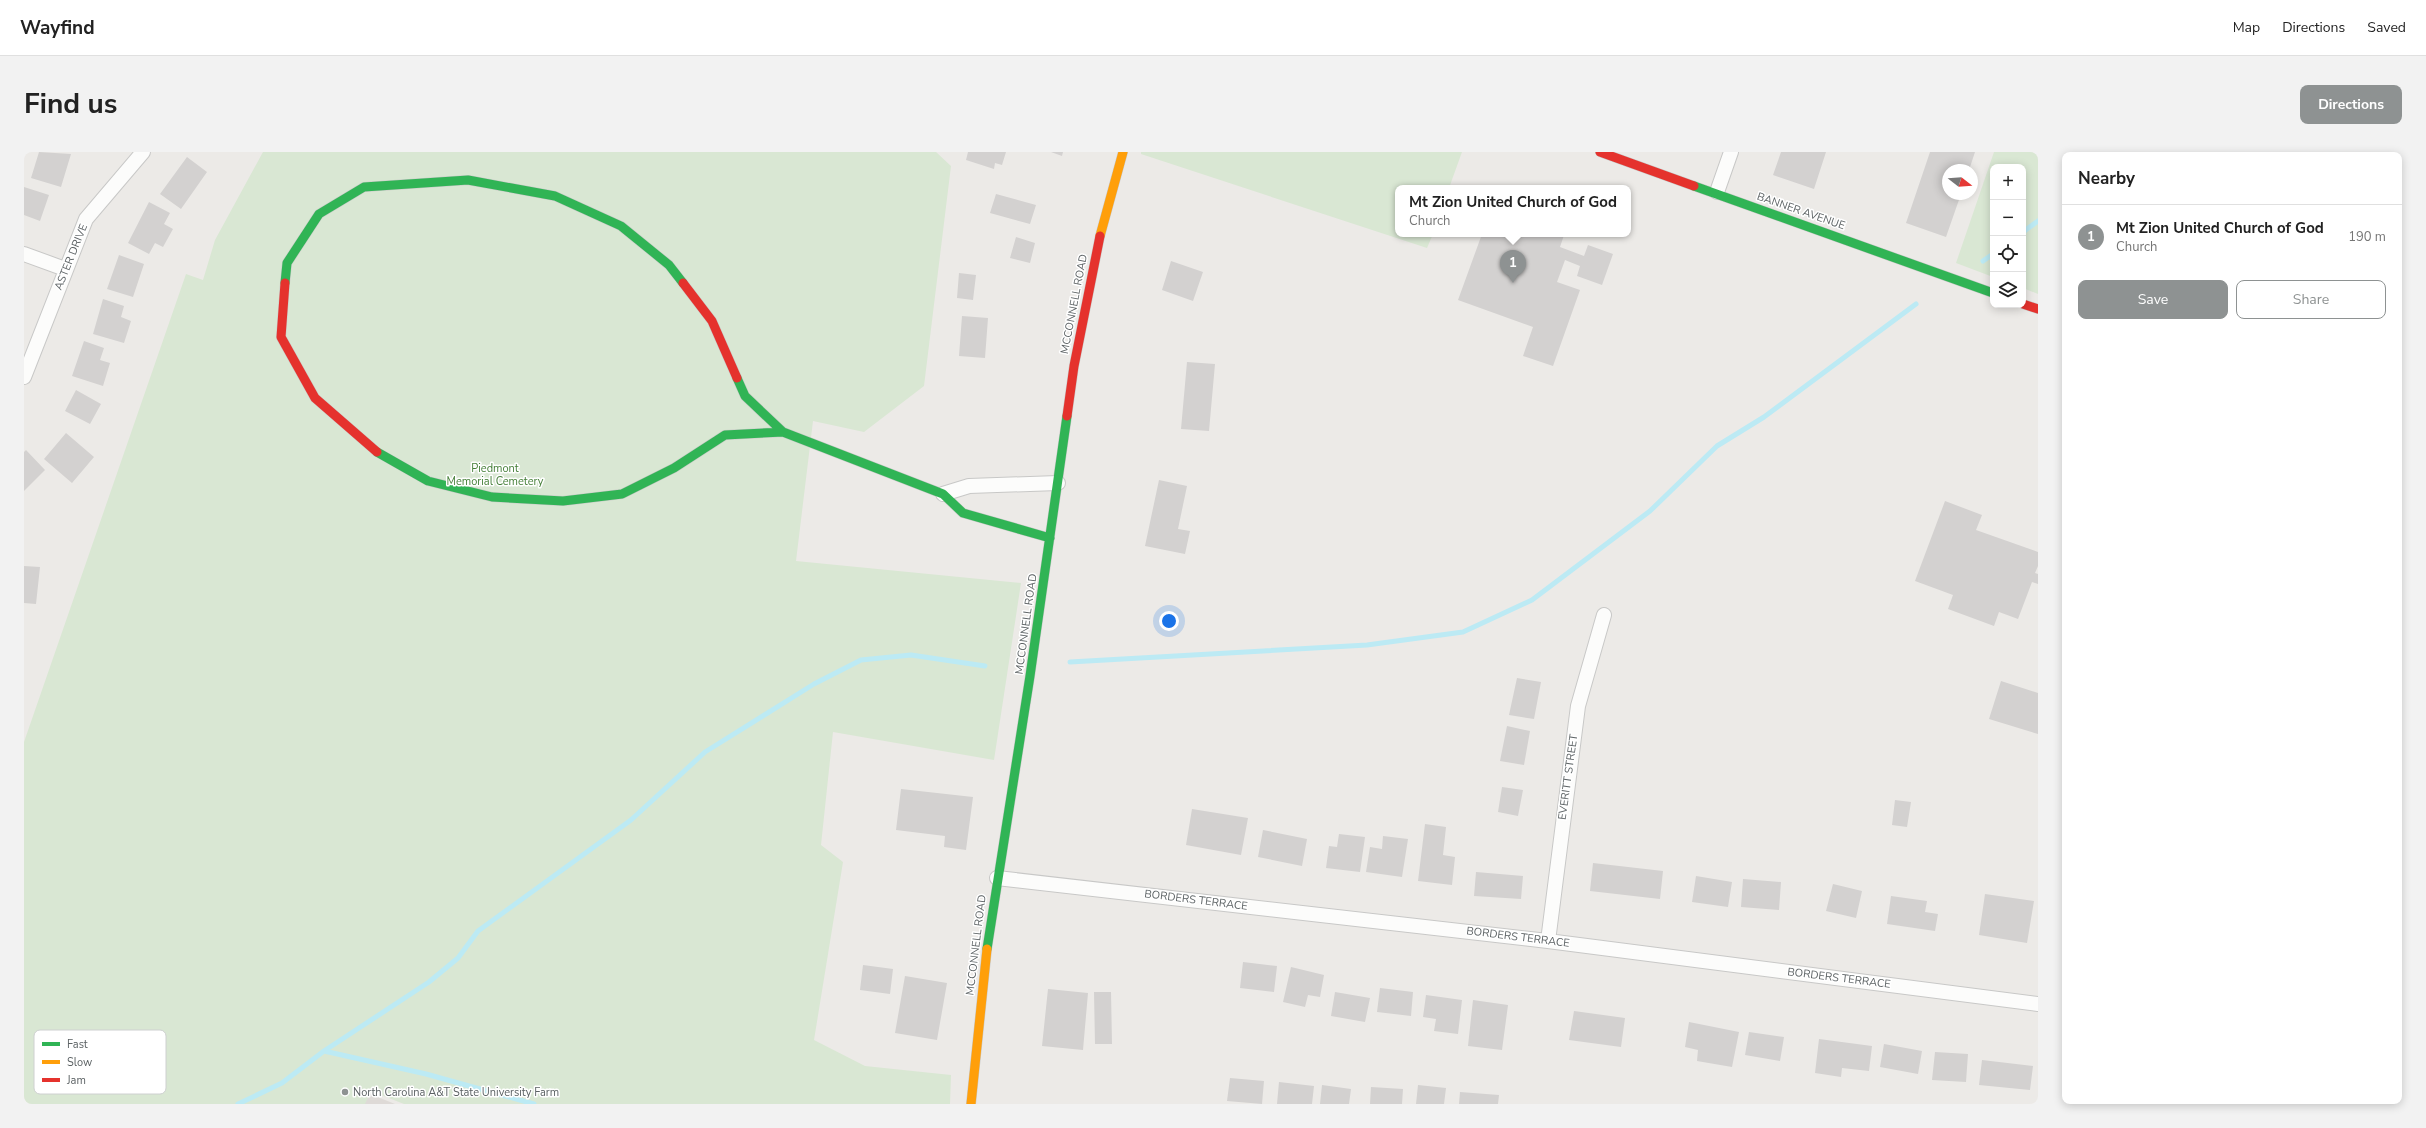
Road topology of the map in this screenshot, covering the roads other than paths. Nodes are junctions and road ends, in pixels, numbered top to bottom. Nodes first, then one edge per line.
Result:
1 (143, 152) edge
2 (1123, 152) edge
3 (1600, 152) edge
4 (1731, 152) edge
5 (1717, 192) junction
6 (24, 254) edge
7 (65, 269) junction
8 (1990, 292) edge
9 (2026, 305) edge
10 (2038, 309) edge
11 (24, 378) edge
12 (783, 432) junction
13 (1058, 483) junction
14 (943, 494) junction
15 (1050, 538) junction
16 (1604, 616) dead end
17 (997, 878) junction
18 (1548, 941) junction
19 (2038, 1004) edge
20 (971, 1104) edge

1 - 7 street, ASTER DRIVE
2 - 13 street, MCCONNELL ROAD
3 - 5 street, BANNER AVENUE
4 - 5 street
5 - 8 street, BANNER AVENUE
6 - 7 street
7 - 11 street, ASTER DRIVE
9 - 10 street
12 - 12 street
12 - 14 street
13 - 14 street
13 - 15 street, MCCONNELL ROAD
14 - 15 street
15 - 17 street, MCCONNELL ROAD
16 - 18 street, EVERITT STREET
17 - 18 street, BORDERS TERRACE
17 - 20 street, MCCONNELL ROAD
18 - 19 street, BORDERS TERRACE

